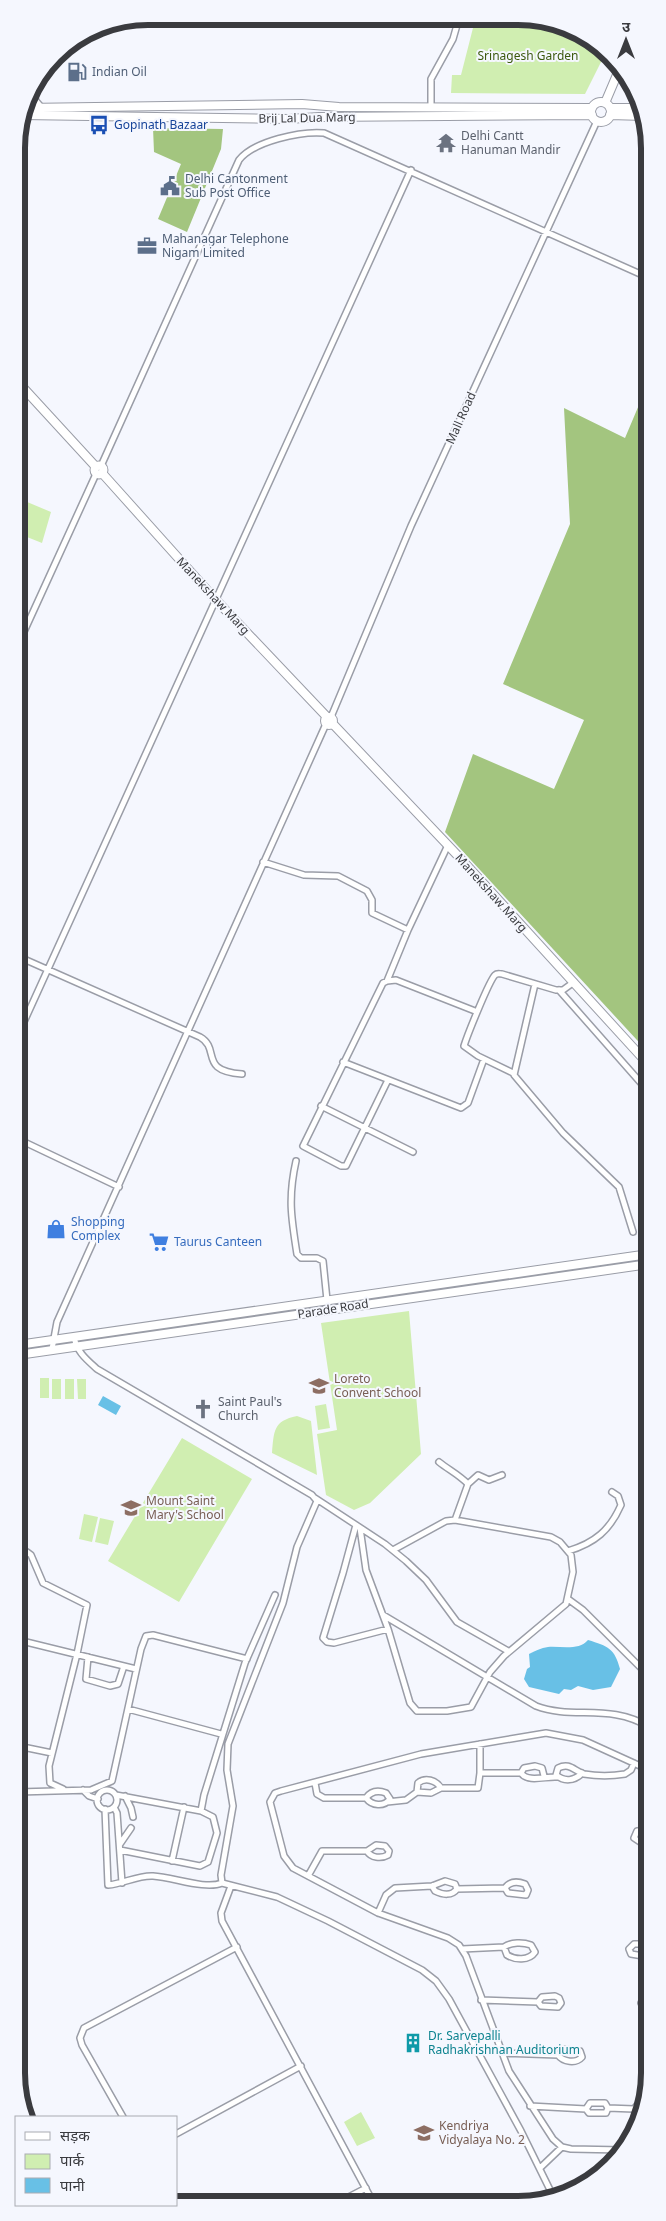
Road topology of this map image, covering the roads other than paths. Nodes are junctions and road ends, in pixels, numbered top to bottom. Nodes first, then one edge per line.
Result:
1 (458, 25) edge
2 (618, 76) edge
3 (35, 99) edge
4 (42, 108) junction
5 (430, 108) junction
6 (634, 108) edge
7 (608, 109) junction
8 (30, 112) edge
9 (636, 114) edge
10 (29, 115) edge
11 (593, 115) junction
12 (411, 170) junction
13 (545, 232) junction
14 (641, 274) edge
15 (25, 389) edge
16 (99, 470) junction
17 (215, 599) junction
18 (25, 629) edge
19 (329, 720) junction
20 (448, 845) junction
21 (263, 862) junction
22 (408, 930) junction
23 (25, 959) edge
24 (48, 970) junction
25 (387, 980) junction
26 (574, 982) junction
27 (535, 984) junction
28 (559, 990) junction
29 (475, 1011) junction
30 (25, 1021) edge
31 (188, 1033) junction
32 (641, 1056) edge
33 (484, 1059) junction
34 (343, 1062) junction
35 (513, 1073) junction
36 (242, 1074) dead end
37 (388, 1080) junction
38 (641, 1083) edge
39 (321, 1106) junction
40 (365, 1128) junction
41 (25, 1142) edge
42 (413, 1152) dead end
43 (296, 1161) dead end
44 (119, 1187) junction
45 (633, 1232) dead end
46 (641, 1255) edge
47 (641, 1265) edge
48 (465, 1280) junction
49 (467, 1290) junction
50 (328, 1300) junction
51 (74, 1337) junction
52 (52, 1340) junction
53 (25, 1344) edge
54 (76, 1346) junction
55 (52, 1349) junction
56 (25, 1354) edge
57 (438, 1462) dead end
58 (502, 1475) dead end
59 (468, 1484) junction
60 (612, 1492) dead end
61 (315, 1498) junction
62 (455, 1520) junction
63 (358, 1526) junction
64 (393, 1550) junction
65 (568, 1551) junction
66 (27, 1552) dead end
67 (275, 1595) dead end
68 (568, 1599) junction
69 (383, 1615) junction
70 (388, 1629) junction
71 (25, 1642) edge
72 (508, 1651) junction
73 (78, 1654) junction
74 (88, 1657) junction
75 (246, 1659) junction
76 (124, 1666) junction
77 (641, 1668) edge
78 (136, 1669) junction
79 (487, 1678) junction
80 (128, 1709) junction
81 (641, 1723) edge
82 (221, 1734) junction
83 (480, 1744) junction
84 (25, 1747) edge
85 (52, 1753) junction
86 (634, 1762) junction
87 (641, 1766) edge
88 (480, 1773) junction
89 (521, 1773) junction
90 (582, 1774) junction
91 (544, 1776) junction
92 (557, 1777) junction
93 (110, 1783) junction
94 (315, 1783) junction
95 (100, 1787) junction
96 (441, 1788) junction
97 (67, 1790) junction
98 (83, 1790) junction
99 (110, 1790) junction
100 (25, 1792) edge
101 (417, 1792) junction
102 (116, 1795) junction
103 (99, 1796) junction
104 (125, 1796) junction
105 (366, 1798) junction
106 (388, 1802) junction
107 (114, 1807) junction
108 (184, 1807) junction
109 (105, 1809) junction
110 (201, 1811) junction
111 (133, 1818) dead end
112 (131, 1828) dead end
113 (641, 1831) edge
114 (641, 1842) edge
115 (120, 1847) junction
116 (367, 1851) dead end
117 (172, 1861) junction
118 (308, 1876) junction
119 (122, 1883) junction
120 (222, 1883) junction
121 (231, 1886) junction
122 (432, 1886) junction
123 (505, 1888) dead end
124 (457, 1889) junction
125 (378, 1913) junction
126 (641, 1944) edge
127 (237, 1947) junction
128 (504, 1947) junction
129 (462, 1949) junction
130 (641, 1957) edge
131 (481, 2000) junction
132 (538, 2002) dead end
133 (502, 2053) junction
134 (558, 2055) dead end
135 (301, 2066) junction
136 (637, 2105) edge
137 (530, 2106) junction
138 (608, 2108) junction
139 (586, 2109) junction
140 (634, 2109) joint
141 (121, 2116) edge
142 (178, 2133) edge
143 (562, 2147) junction
144 (614, 2150) edge
145 (540, 2168) junction
146 (366, 2188) junction
147 (551, 2191) edge
148 (351, 2196) edge
149 (370, 2196) edge

1 - 5 street
2 - 7 street
3 - 4 street
4 - 5 street, Brij Lal Dua Marg
4 - 8 street, Brij Lal Dua Marg
5 - 11 street, Brij Lal Dua Marg
6 - 7 street
7 - 9 street
7 - 11 street
7 - 11 street
10 - 11 street, Brij Lal Dua Marg
11 - 13 street, Mall Road
12 - 13 street
12 - 16 street
12 - 17 street
13 - 14 street
13 - 19 street, Mall Road
15 - 16 street, Manekshaw Marg
16 - 17 street, Manekshaw Marg
16 - 18 street
17 - 19 street, Manekshaw Marg
17 - 24 street
19 - 20 street, Manekshaw Marg
19 - 21 street, Mall Road
20 - 22 street
20 - 26 street, Manekshaw Marg
21 - 22 street
21 - 31 street, Mall Road
22 - 25 street
23 - 24 street
24 - 30 street
24 - 31 street
25 - 29 street
25 - 34 street
26 - 28 street
26 - 32 street, Manekshaw Marg
27 - 28 street
27 - 29 street
27 - 35 street
28 - 38 street
29 - 33 street
31 - 36 street
31 - 44 street, Mall Road
33 - 35 street
33 - 37 street
34 - 37 street
34 - 39 street
35 - 45 street
37 - 40 street
39 - 40 street
39 - 40 street
40 - 42 street
41 - 44 street
43 - 50 street
44 - 52 street, Mall Road
46 - 48 street, Parade Road
47 - 49 street, Parade Road
48 - 49 street
48 - 50 street, Parade Road
49 - 54 street, Parade Road
50 - 51 street, Parade Road
51 - 52 street, Parade Road
51 - 54 street
52 - 53 street, Parade Road
52 - 55 street, Mall Road
54 - 55 street, Parade Road
54 - 61 street
55 - 56 street, Parade Road
57 - 59 street
58 - 59 street
59 - 62 street
60 - 65 street
61 - 63 street
61 - 120 street
62 - 64 street
62 - 65 street
63 - 64 street
63 - 69 street
63 - 70 street
64 - 72 street
65 - 68 street
66 - 73 street
67 - 75 street
68 - 72 street
68 - 77 street
69 - 70 street
69 - 79 street
70 - 79 street
71 - 73 street
72 - 79 street
73 - 74 street
73 - 85 street
74 - 76 street
74 - 76 street
75 - 78 street
75 - 82 street
76 - 78 street
78 - 80 street
79 - 81 street
80 - 82 street
80 - 93 street
82 - 110 street
83 - 86 street
83 - 88 street
83 - 94 street
84 - 85 street
85 - 97 street
86 - 87 street
86 - 90 street
88 - 89 street
88 - 96 street
89 - 91 street
89 - 91 street
90 - 92 street
90 - 92 street
91 - 92 street
93 - 95 street
93 - 99 street
94 - 105 street
94 - 118 street
95 - 98 street
95 - 103 street
96 - 101 street
96 - 101 street
97 - 98 street
97 - 100 street
98 - 103 street
99 - 102 street
99 - 103 street
101 - 106 street
102 - 104 street
102 - 107 street
103 - 109 street
104 - 108 street
104 - 111 street
105 - 106 street
105 - 106 street
107 - 109 street
107 - 115 street
108 - 110 street
108 - 117 street
109 - 119 street
110 - 117 street
112 - 115 street
113 - 114 street
115 - 117 street
115 - 119 street
116 - 118 street
118 - 125 street
119 - 120 street
120 - 121 street
121 - 127 street
121 - 145 street
122 - 124 street
122 - 124 street
122 - 125 street
123 - 124 street
125 - 129 street
126 - 130 street
127 - 135 street
127 - 141 street
128 - 128 street
128 - 129 street
129 - 131 street
131 - 132 street
131 - 133 street
133 - 134 street
133 - 137 street
135 - 142 street
135 - 146 street
136 - 140 street
137 - 139 street
137 - 143 street
138 - 139 street
138 - 139 street
138 - 140 street
143 - 144 street
143 - 145 street
145 - 147 street
146 - 148 street
146 - 149 street

